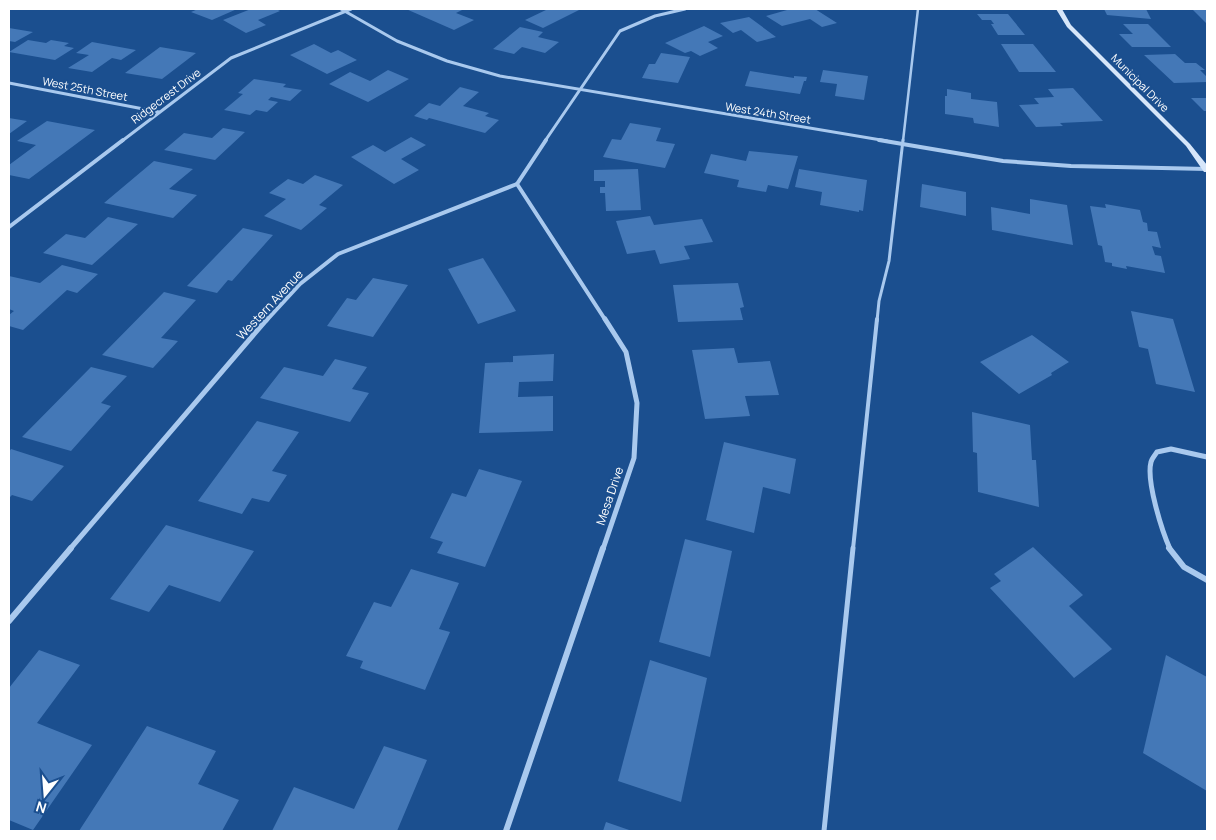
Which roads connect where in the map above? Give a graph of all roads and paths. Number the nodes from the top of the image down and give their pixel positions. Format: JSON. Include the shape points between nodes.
{"nodes":[{"id":1,"x":351,"y":9,"type":"edge"},
{"id":2,"x":685,"y":9,"type":"edge"},
{"id":3,"x":918,"y":9,"type":"edge"},
{"id":4,"x":1059,"y":9,"type":"edge"},
{"id":5,"x":343,"y":10,"type":"edge"},
{"id":6,"x":9,"y":83,"type":"edge"},
{"id":7,"x":579,"y":90,"type":"junction"},
{"id":8,"x":158,"y":112,"type":"junction"},
{"id":9,"x":904,"y":144,"type":"junction"},
{"id":10,"x":1207,"y":169,"type":"edge"},
{"id":11,"x":517,"y":184,"type":"junction"},
{"id":12,"x":9,"y":227,"type":"edge"},
{"id":13,"x":1207,"y":457,"type":"edge"},
{"id":14,"x":1207,"y":580,"type":"edge"},
{"id":15,"x":9,"y":621,"type":"edge"},
{"id":16,"x":506,"y":831,"type":"edge"},
{"id":17,"x":824,"y":831,"type":"edge"}],
"edges":[{"from":1,"to":5,"type":"street","name":"Ridgecrest Drive"},
{"from":2,"to":7,"type":"street","via":[[655,16],[620,32]]},
{"from":3,"to":9,"type":"lane"},
{"from":4,"to":10,"type":"street","name":"Municipal Drive","via":[[1070,26],[1188,145]]},
{"from":5,"to":7,"type":"street","name":"West 24th Street","via":[[396,41],[447,61],[500,76]]},
{"from":5,"to":8,"type":"street","name":"Ridgecrest Drive","via":[[231,58]]},
{"from":6,"to":8,"type":"street","name":"West 25th Street"},
{"from":7,"to":9,"type":"street","name":"West 24th Street"},
{"from":7,"to":11,"type":"street"},
{"from":8,"to":12,"type":"street","name":"Ridgecrest Drive"},
{"from":9,"to":10,"type":"street","name":"West 24th Street","via":[[1038,165]]},
{"from":9,"to":17,"type":"lane","via":[[889,261],[880,301]]},
{"from":11,"to":15,"type":"street","name":"Western Avenue","via":[[338,254],[300,284]]},
{"from":11,"to":16,"type":"street","name":"Mesa Drive","via":[[626,352],[637,403],[634,458]]},
{"from":13,"to":14,"type":"street","via":[[1171,449],[1157,452],[1151,460],[1150,472],[1164,536],[1172,554],[1186,569]]}]}
